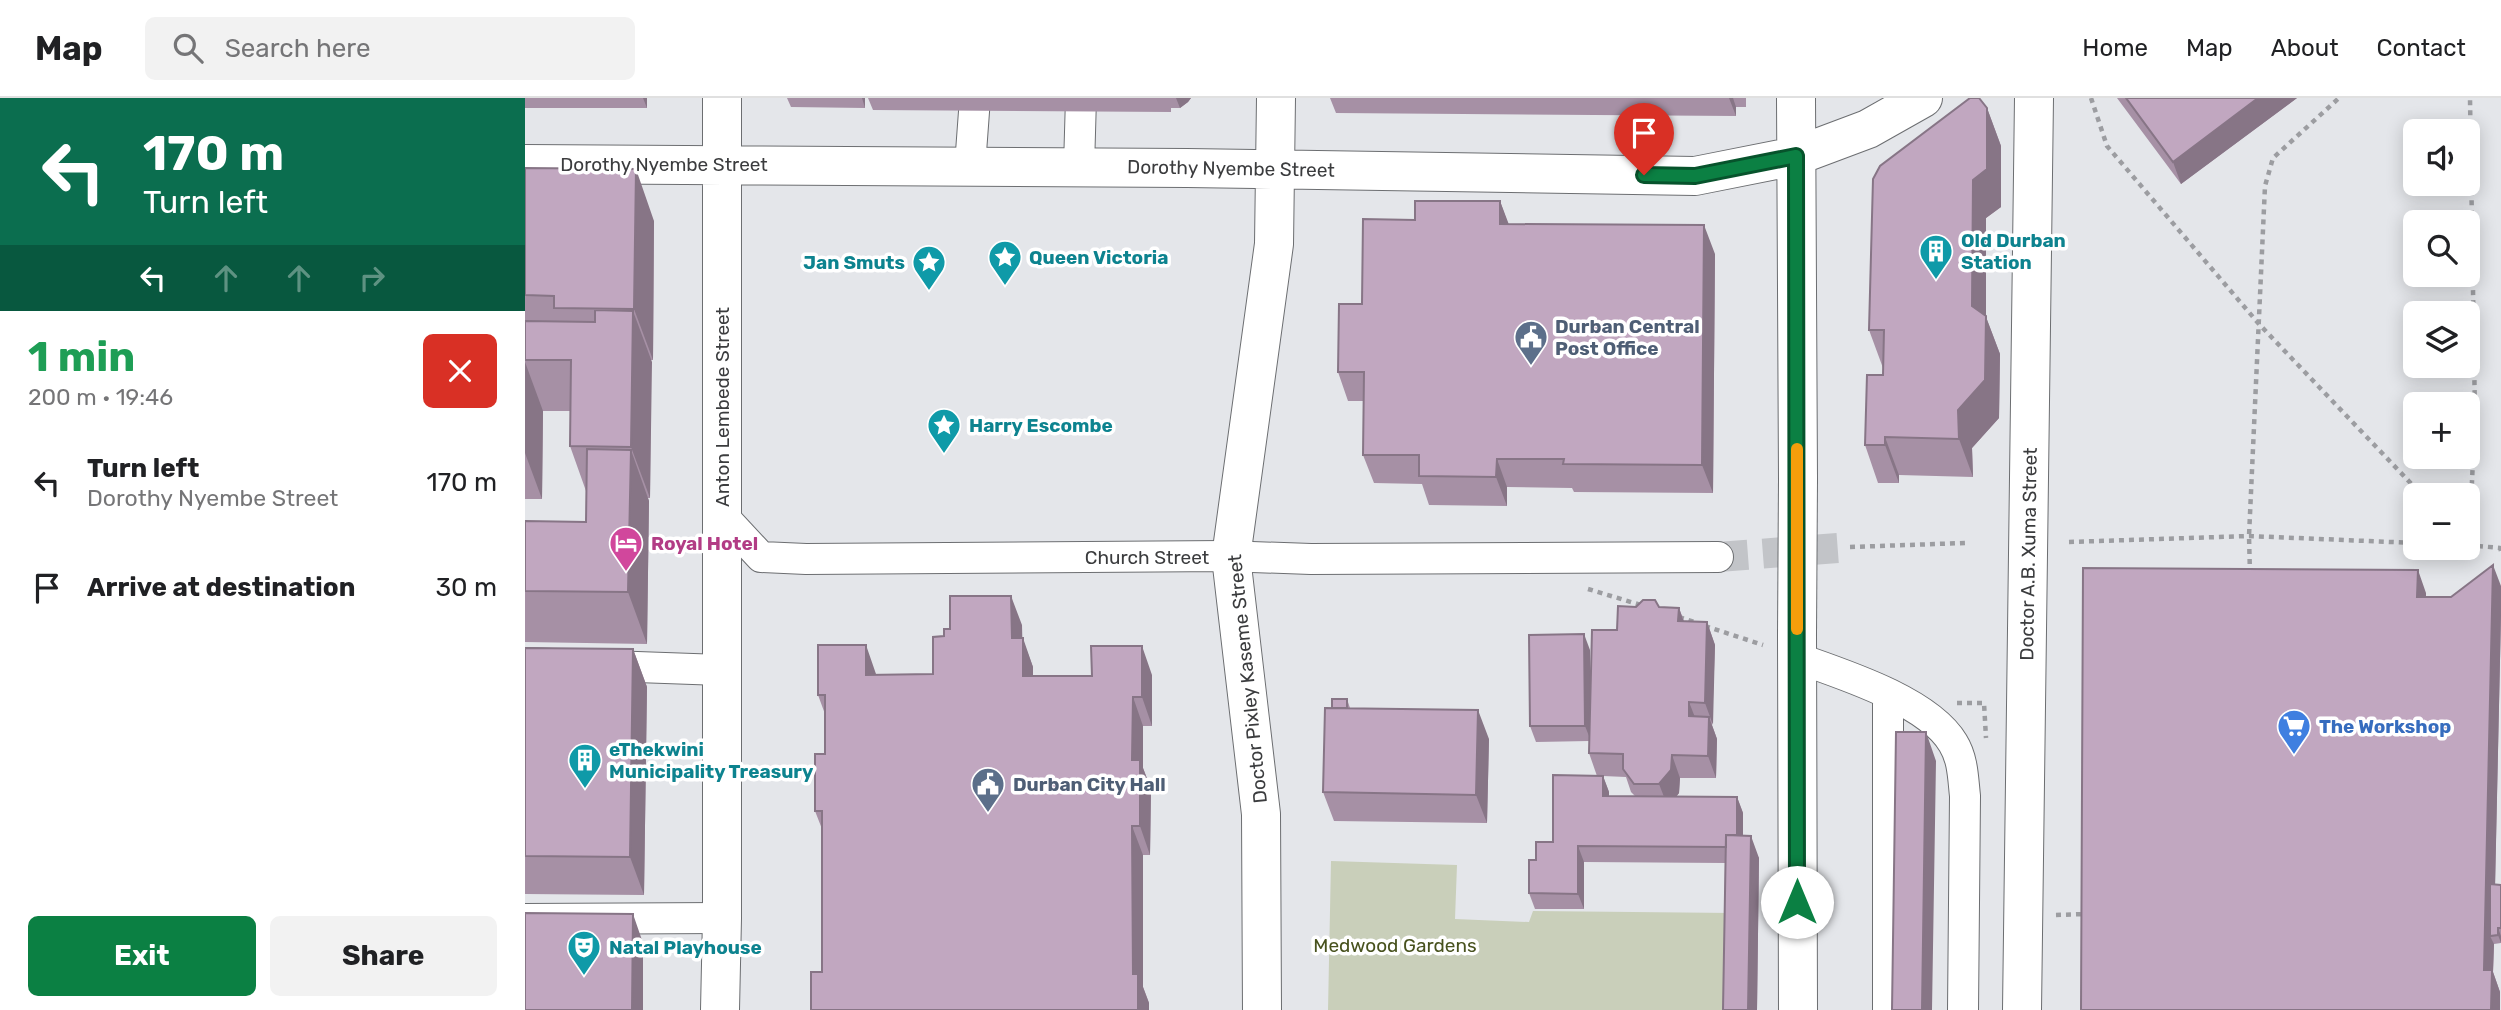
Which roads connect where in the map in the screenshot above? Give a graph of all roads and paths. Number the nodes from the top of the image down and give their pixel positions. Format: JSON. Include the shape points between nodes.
{"nodes":[{"id":1,"x":722,"y":98,"type":"edge"},
{"id":2,"x":975,"y":98,"type":"edge"},
{"id":3,"x":1081,"y":98,"type":"edge"},
{"id":4,"x":1276,"y":98,"type":"edge"},
{"id":5,"x":1796,"y":98,"type":"edge"},
{"id":6,"x":1923,"y":98,"type":"edge"},
{"id":7,"x":2033,"y":98,"type":"edge"},
{"id":8,"x":2091,"y":98,"type":"edge"},
{"id":9,"x":2339,"y":98,"type":"edge"},
{"id":10,"x":2470,"y":98,"type":"edge"},
{"id":11,"x":1796,"y":156,"type":"junction"},
{"id":12,"x":525,"y":164,"type":"edge"},
{"id":13,"x":722,"y":164,"type":"junction"},
{"id":14,"x":970,"y":166,"type":"junction"},
{"id":15,"x":1079,"y":167,"type":"junction"},
{"id":16,"x":1276,"y":169,"type":"junction"},
{"id":17,"x":2259,"y":324,"type":"junction"},
{"id":18,"x":2411,"y":483,"type":"edge"},
{"id":19,"x":2471,"y":483,"type":"edge"},
{"id":20,"x":721,"y":514,"type":"junction"},
{"id":21,"x":2249,"y":536,"type":"junction"},
{"id":22,"x":2069,"y":542,"type":"dead end"},
{"id":23,"x":2403,"y":542,"type":"edge"},
{"id":24,"x":1965,"y":543,"type":"dead end"},
{"id":25,"x":2480,"y":546,"type":"edge"},
{"id":26,"x":1850,"y":547,"type":"tunnel mouth"},
{"id":27,"x":2501,"y":549,"type":"edge"},
{"id":28,"x":1718,"y":556,"type":"tunnel mouth"},
{"id":29,"x":1231,"y":557,"type":"junction"},
{"id":30,"x":2251,"y":581,"type":"edge"},
{"id":31,"x":1580,"y":586,"type":"dead end"},
{"id":32,"x":1645,"y":606,"type":"edge"},
{"id":33,"x":1671,"y":615,"type":"edge"},
{"id":34,"x":1797,"y":647,"type":"junction"},
{"id":35,"x":525,"y":663,"type":"edge"},
{"id":36,"x":721,"y":670,"type":"junction"},
{"id":37,"x":1888,"y":695,"type":"junction"},
{"id":38,"x":1957,"y":703,"type":"dead end"},
{"id":39,"x":1969,"y":703,"type":"dead end"},
{"id":40,"x":2093,"y":914,"type":"edge"},
{"id":41,"x":2023,"y":916,"type":"junction"},
{"id":42,"x":722,"y":918,"type":"junction"},
{"id":43,"x":525,"y":919,"type":"edge"},
{"id":44,"x":720,"y":1010,"type":"edge"},
{"id":45,"x":1262,"y":1010,"type":"edge"},
{"id":46,"x":1797,"y":1010,"type":"edge"},
{"id":47,"x":1888,"y":1010,"type":"edge"},
{"id":48,"x":1963,"y":1010,"type":"edge"},
{"id":49,"x":2022,"y":1010,"type":"edge"}],
"edges":[{"from":1,"to":13,"type":"main road","name":"Anton Lembede Street"},
{"from":2,"to":14,"type":"street"},
{"from":3,"to":15,"type":"street"},
{"from":4,"to":16,"type":"main road","name":"Doctor Pixley Kaseme Street"},
{"from":5,"to":11,"type":"main road"},
{"from":6,"to":11,"type":"main road","name":"Dorothy Nyembe Street","via":[[1868,129]]},
{"from":7,"to":41,"type":"main road","name":"Doctor A.B. Xuma Street"},
{"from":8,"to":17,"type":"path","via":[[2107,146]]},
{"from":9,"to":17,"type":"path","via":[[2273,158],[2265,186]]},
{"from":10,"to":19,"type":"path","via":[[2475,417]]},
{"from":11,"to":16,"type":"main road","name":"Dorothy Nyembe Street","via":[[1695,176]]},
{"from":11,"to":34,"type":"main road","bridge":true},
{"from":12,"to":13,"type":"main road","name":"Dorothy Nyembe Street"},
{"from":13,"to":14,"type":"main road","name":"Dorothy Nyembe Street"},
{"from":13,"to":20,"type":"main road","name":"Anton Lembede Street"},
{"from":14,"to":15,"type":"main road","name":"Dorothy Nyembe Street"},
{"from":15,"to":16,"type":"main road","name":"Dorothy Nyembe Street"},
{"from":16,"to":29,"type":"main road","name":"Doctor Pixley Kaseme Street","via":[[1274,244]]},
{"from":17,"to":18,"type":"path"},
{"from":17,"to":21,"type":"path"},
{"from":20,"to":29,"type":"street","name":"Church Street","via":[[761,557]]},
{"from":20,"to":36,"type":"main road","name":"Anton Lembede Street"},
{"from":21,"to":22,"type":"path"},
{"from":21,"to":23,"type":"path"},
{"from":21,"to":30,"type":"path"},
{"from":24,"to":26,"type":"path"},
{"from":25,"to":27,"type":"path"},
{"from":28,"to":29,"type":"street","name":"Church Street"},
{"from":29,"to":45,"type":"main road","name":"Doctor Pixley Kaseme Street","via":[[1261,814]]},
{"from":31,"to":32,"type":"path"},
{"from":33,"to":34,"type":"path"},
{"from":34,"to":37,"type":"street"},
{"from":34,"to":46,"type":"main road"},
{"from":35,"to":36,"type":"street"},
{"from":36,"to":42,"type":"main road","name":"Anton Lembede Street"},
{"from":37,"to":47,"type":"street"},
{"from":37,"to":48,"type":"street","via":[[1939,723],[1955,744],[1962,766]]},
{"from":38,"to":39,"type":"path"},
{"from":40,"to":41,"type":"path"},
{"from":41,"to":49,"type":"main road","name":"Doctor A.B. Xuma Street"},
{"from":42,"to":43,"type":"street"},
{"from":42,"to":44,"type":"main road","name":"Anton Lembede Street"}]}
